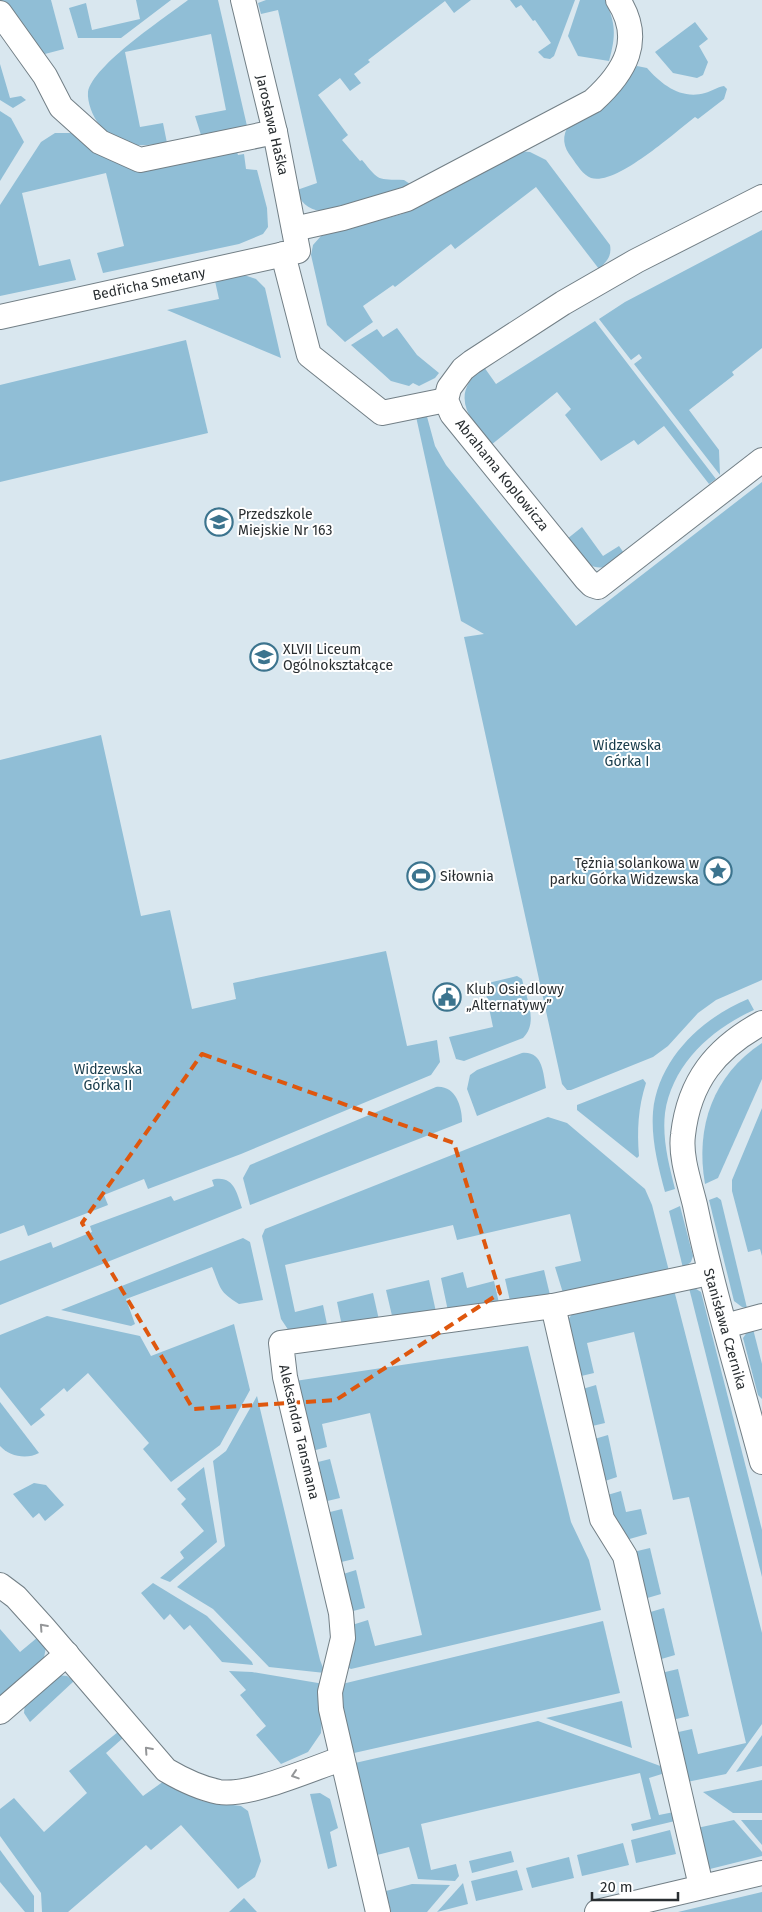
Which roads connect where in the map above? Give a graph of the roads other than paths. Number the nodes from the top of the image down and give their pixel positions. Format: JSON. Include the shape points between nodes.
{"nodes":[{"id":1,"x":243,"y":0,"type":"edge"},
{"id":2,"x":618,"y":0,"type":"edge"},
{"id":3,"x":0,"y":13,"type":"edge"},
{"id":4,"x":275,"y":132,"type":"junction"},
{"id":5,"x":762,"y":197,"type":"edge"},
{"id":6,"x":292,"y":244,"type":"junction"},
{"id":7,"x":0,"y":317,"type":"edge"},
{"id":8,"x":446,"y":400,"type":"junction"},
{"id":9,"x":762,"y":460,"type":"edge"},
{"id":10,"x":762,"y":1023,"type":"edge"},
{"id":11,"x":709,"y":1273,"type":"junction"},
{"id":12,"x":553,"y":1306,"type":"junction"},
{"id":13,"x":762,"y":1316,"type":"edge"},
{"id":14,"x":725,"y":1326,"type":"junction"},
{"id":15,"x":762,"y":1462,"type":"edge"},
{"id":16,"x":0,"y":1585,"type":"edge"},
{"id":17,"x":66,"y":1654,"type":"junction"},
{"id":18,"x":0,"y":1712,"type":"edge"},
{"id":19,"x":341,"y":1759,"type":"junction"},
{"id":20,"x":762,"y":1873,"type":"edge"},
{"id":21,"x":701,"y":1886,"type":"junction"},
{"id":22,"x":378,"y":1912,"type":"edge"},
{"id":23,"x":597,"y":1912,"type":"edge"}],
"edges":[{"from":1,"to":4,"type":"street","name":"Jarosława Haška"},
{"from":2,"to":6,"type":"street","via":[[628,25],[630,52],[608,88],[593,101],[407,199],[343,218]]},
{"from":3,"to":4,"type":"street","via":[[45,76],[61,107],[100,142],[140,160]]},
{"from":4,"to":6,"type":"street","name":"Jarosława Haška"},
{"from":5,"to":8,"type":"street","via":[[636,260],[563,303],[463,369],[449,388]]},
{"from":6,"to":7,"type":"street","name":"Bedřicha Smetany"},
{"from":6,"to":8,"type":"street","name":"Jarosława Haška","via":[[309,354],[382,413]]},
{"from":8,"to":9,"type":"street","name":"Abrahama Koplowicza","via":[[452,414],[586,579],[598,587]]},
{"from":10,"to":11,"type":"street","name":"Stanisława Czernika","via":[[721,1050],[708,1065],[690,1099],[682,1137]]},
{"from":11,"to":12,"type":"street"},
{"from":11,"to":14,"type":"street","name":"Stanisława Czernika"},
{"from":12,"to":19,"type":"street","name":"Aleksandra Tansmana","via":[[281,1343],[284,1372],[341,1613],[343,1638],[330,1692]]},
{"from":12,"to":21,"type":"street","via":[[602,1520],[625,1556]]},
{"from":13,"to":14,"type":"street"},
{"from":14,"to":15,"type":"street","name":"Stanisława Czernika"},
{"from":17,"to":16,"type":"street","one_way":true,"via":[[16,1597]]},
{"from":17,"to":18,"type":"street"},
{"from":19,"to":17,"type":"street","one_way":true,"via":[[255,1788],[221,1792],[191,1785],[166,1770]]},
{"from":19,"to":22,"type":"street","name":"Aleksandra Tansmana"},
{"from":20,"to":21,"type":"street"},
{"from":21,"to":23,"type":"street"}]}
